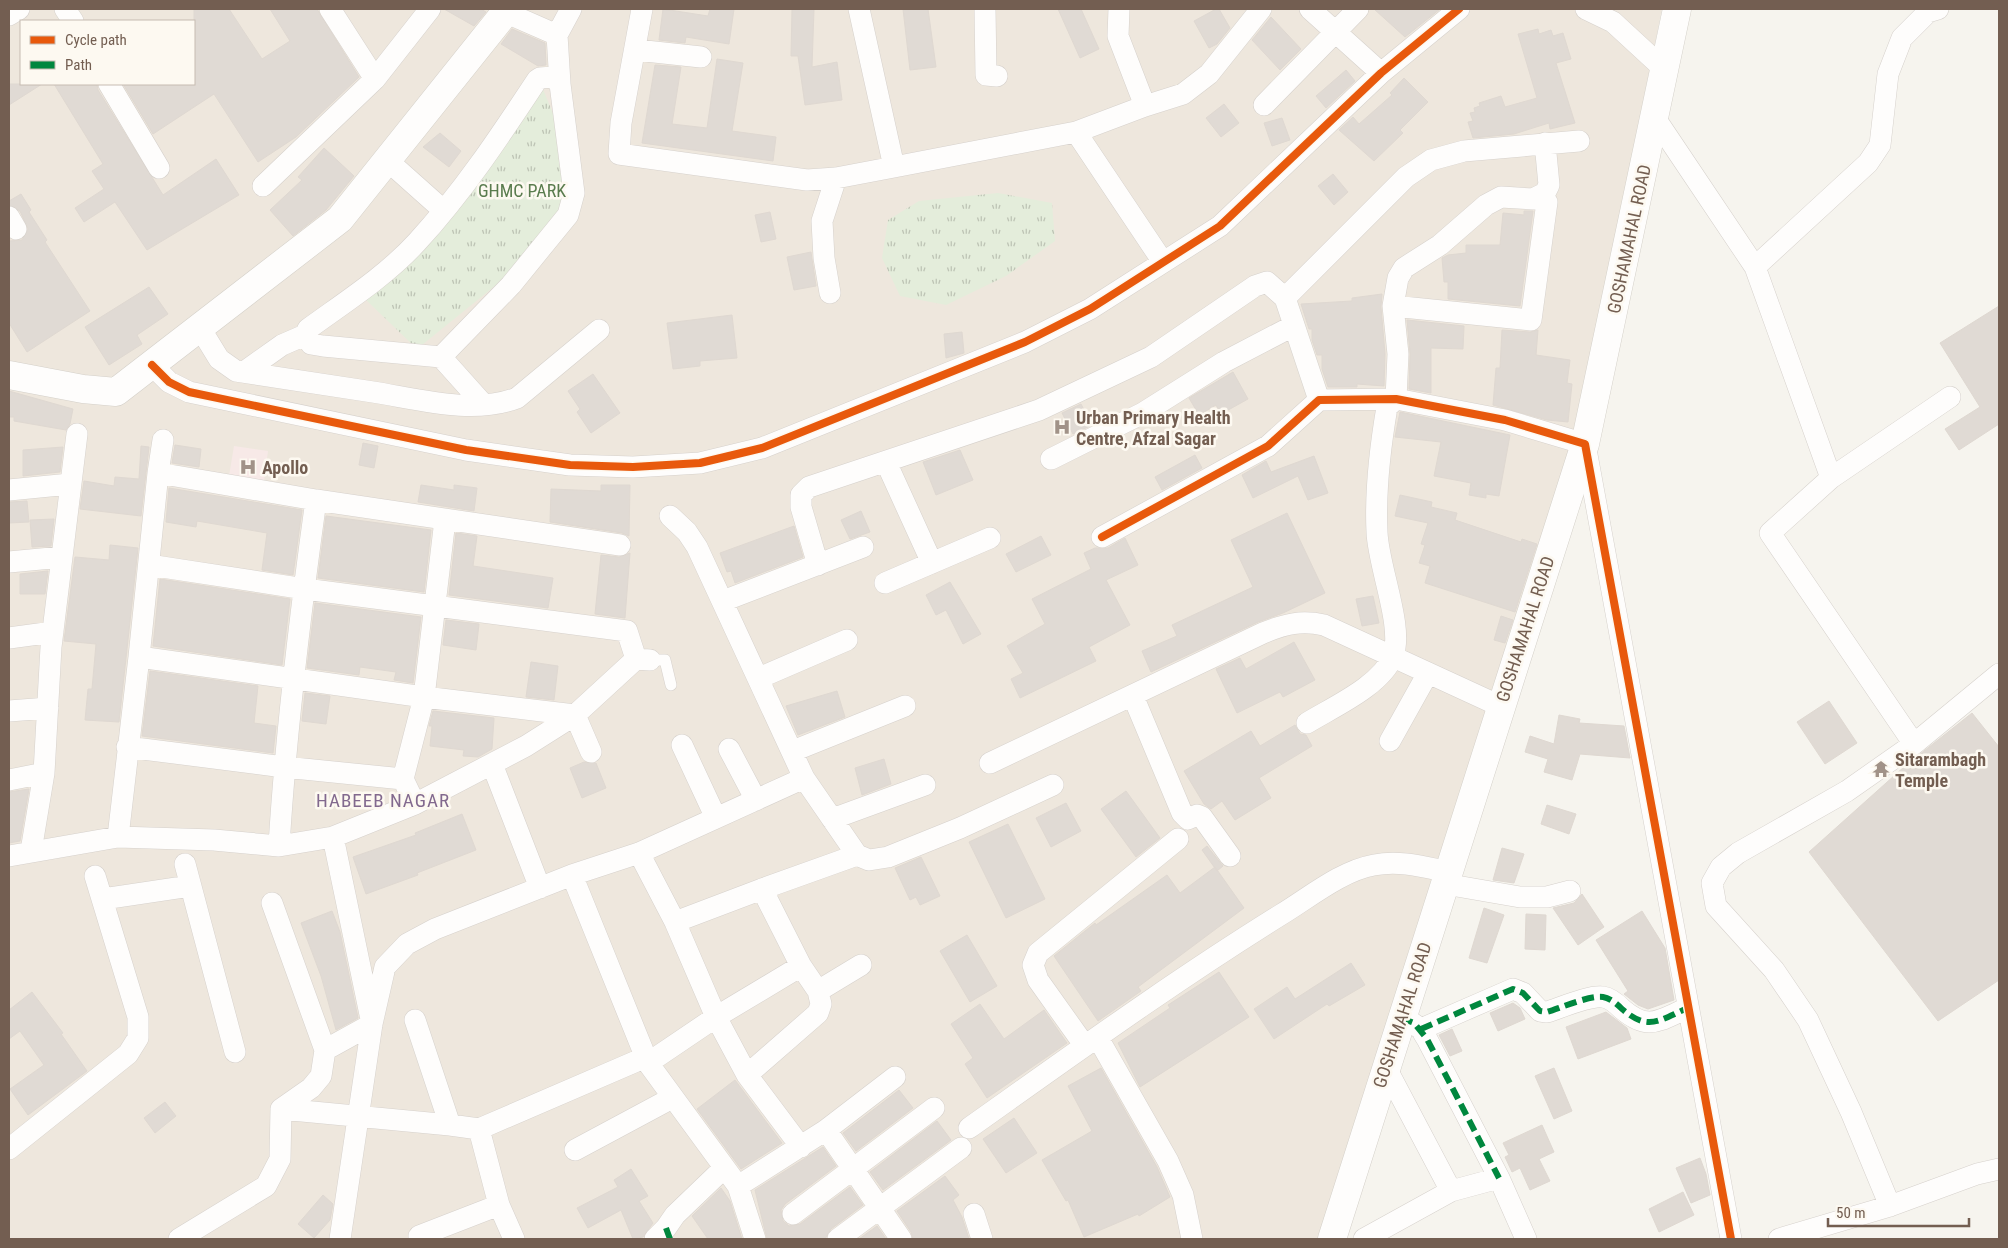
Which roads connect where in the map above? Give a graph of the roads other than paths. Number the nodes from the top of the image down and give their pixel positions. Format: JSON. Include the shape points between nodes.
{"nodes":[{"id":1,"x":19,"y":9,"type":"edge"},
{"id":2,"x":65,"y":9,"type":"edge"},
{"id":3,"x":330,"y":9,"type":"edge"},
{"id":4,"x":430,"y":9,"type":"edge"},
{"id":5,"x":571,"y":9,"type":"edge"},
{"id":6,"x":642,"y":9,"type":"edge"},
{"id":7,"x":860,"y":9,"type":"edge"},
{"id":8,"x":985,"y":9,"type":"edge"},
{"id":9,"x":1120,"y":9,"type":"edge"},
{"id":10,"x":1261,"y":9,"type":"edge"},
{"id":11,"x":1310,"y":9,"type":"edge"},
{"id":12,"x":1358,"y":9,"type":"edge"},
{"id":13,"x":1459,"y":9,"type":"edge"},
{"id":14,"x":1586,"y":9,"type":"edge"},
{"id":15,"x":1678,"y":9,"type":"edge"},
{"id":16,"x":1938,"y":9,"type":"edge"},
{"id":17,"x":507,"y":11,"type":"edge"},
{"id":18,"x":9,"y":15,"type":"edge"},
{"id":19,"x":72,"y":20,"type":"edge"},
{"id":20,"x":1336,"y":31,"type":"junction"},
{"id":21,"x":557,"y":35,"type":"junction"},
{"id":22,"x":636,"y":50,"type":"junction"},
{"id":23,"x":702,"y":57,"type":"dead end"},
{"id":24,"x":1664,"y":69,"type":"junction"},
{"id":25,"x":1381,"y":74,"type":"junction"},
{"id":26,"x":997,"y":76,"type":"dead end"},
{"id":27,"x":375,"y":79,"type":"junction"},
{"id":28,"x":560,"y":84,"type":"junction"},
{"id":29,"x":111,"y":85,"type":"edge"},
{"id":30,"x":1264,"y":105,"type":"dead end"},
{"id":31,"x":1145,"y":106,"type":"junction"},
{"id":32,"x":1655,"y":118,"type":"junction"},
{"id":33,"x":1076,"y":132,"type":"junction"},
{"id":34,"x":1579,"y":141,"type":"dead end"},
{"id":35,"x":1545,"y":143,"type":"junction"},
{"id":36,"x":388,"y":161,"type":"junction"},
{"id":37,"x":894,"y":167,"type":"junction"},
{"id":38,"x":159,"y":168,"type":"dead end"},
{"id":39,"x":836,"y":178,"type":"junction"},
{"id":40,"x":263,"y":186,"type":"dead end"},
{"id":41,"x":1547,"y":202,"type":"dead end"},
{"id":42,"x":443,"y":210,"type":"junction"},
{"id":43,"x":1163,"y":262,"type":"junction"},
{"id":44,"x":1755,"y":267,"type":"junction"},
{"id":45,"x":830,"y":293,"type":"dead end"},
{"id":46,"x":1285,"y":298,"type":"junction"},
{"id":47,"x":1393,"y":306,"type":"junction"},
{"id":48,"x":1293,"y":326,"type":"junction"},
{"id":49,"x":200,"y":328,"type":"junction"},
{"id":50,"x":599,"y":330,"type":"dead end"},
{"id":51,"x":305,"y":335,"type":"junction"},
{"id":52,"x":441,"y":357,"type":"junction"},
{"id":53,"x":152,"y":365,"type":"junction"},
{"id":54,"x":244,"y":372,"type":"junction"},
{"id":55,"x":9,"y":375,"type":"edge"},
{"id":56,"x":1950,"y":397,"type":"dead end"},
{"id":57,"x":1396,"y":399,"type":"junction"},
{"id":58,"x":1319,"y":400,"type":"junction"},
{"id":59,"x":484,"y":406,"type":"junction"},
{"id":60,"x":77,"y":434,"type":"dead end"},
{"id":61,"x":163,"y":440,"type":"dead end"},
{"id":62,"x":1585,"y":444,"type":"junction"},
{"id":63,"x":1051,"y":459,"type":"dead end"},
{"id":64,"x":886,"y":462,"type":"junction"},
{"id":65,"x":158,"y":473,"type":"junction"},
{"id":66,"x":1831,"y":478,"type":"junction"},
{"id":67,"x":70,"y":484,"type":"junction"},
{"id":68,"x":9,"y":490,"type":"edge"},
{"id":69,"x":316,"y":500,"type":"junction"},
{"id":70,"x":670,"y":516,"type":"dead end"},
{"id":71,"x":445,"y":520,"type":"junction"},
{"id":72,"x":1102,"y":537,"type":"dead end"},
{"id":73,"x":990,"y":538,"type":"dead end"},
{"id":74,"x":620,"y":545,"type":"dead end"},
{"id":75,"x":863,"y":547,"type":"dead end"},
{"id":76,"x":62,"y":558,"type":"junction"},
{"id":77,"x":9,"y":562,"type":"edge"},
{"id":78,"x":932,"y":563,"type":"junction"},
{"id":79,"x":149,"y":565,"type":"junction"},
{"id":80,"x":818,"y":565,"type":"junction"},
{"id":81,"x":885,"y":583,"type":"dead end"},
{"id":82,"x":305,"y":589,"type":"junction"},
{"id":83,"x":724,"y":601,"type":"junction"},
{"id":84,"x":434,"y":605,"type":"junction"},
{"id":85,"x":53,"y":632,"type":"junction"},
{"id":86,"x":9,"y":638,"type":"edge"},
{"id":87,"x":847,"y":640,"type":"dead end"},
{"id":88,"x":139,"y":657,"type":"junction"},
{"id":89,"x":1393,"y":657,"type":"junction"},
{"id":90,"x":643,"y":659,"type":"junction"},
{"id":91,"x":1428,"y":673,"type":"junction"},
{"id":92,"x":1999,"y":674,"type":"edge"},
{"id":93,"x":293,"y":678,"type":"junction"},
{"id":94,"x":759,"y":678,"type":"junction"},
{"id":95,"x":671,"y":685,"type":"dead end"},
{"id":96,"x":1133,"y":696,"type":"junction"},
{"id":97,"x":424,"y":697,"type":"junction"},
{"id":98,"x":905,"y":706,"type":"dead end"},
{"id":99,"x":1500,"y":706,"type":"junction"},
{"id":100,"x":48,"y":708,"type":"junction"},
{"id":101,"x":9,"y":711,"type":"edge"},
{"id":102,"x":576,"y":715,"type":"junction"},
{"id":103,"x":1307,"y":723,"type":"dead end"},
{"id":104,"x":1390,"y":740,"type":"dead end"},
{"id":105,"x":1914,"y":744,"type":"junction"},
{"id":106,"x":682,"y":745,"type":"dead end"},
{"id":107,"x":127,"y":747,"type":"junction"},
{"id":108,"x":729,"y":749,"type":"dead end"},
{"id":109,"x":793,"y":751,"type":"junction"},
{"id":110,"x":591,"y":752,"type":"dead end"},
{"id":111,"x":990,"y":763,"type":"dead end"},
{"id":112,"x":492,"y":764,"type":"junction"},
{"id":113,"x":284,"y":767,"type":"junction"},
{"id":114,"x":44,"y":773,"type":"junction"},
{"id":115,"x":804,"y":778,"type":"junction"},
{"id":116,"x":404,"y":779,"type":"junction"},
{"id":117,"x":9,"y":780,"type":"edge"},
{"id":118,"x":925,"y":784,"type":"dead end"},
{"id":119,"x":1053,"y":785,"type":"dead end"},
{"id":120,"x":756,"y":800,"type":"junction"},
{"id":121,"x":415,"y":804,"type":"junction"},
{"id":122,"x":716,"y":818,"type":"junction"},
{"id":123,"x":832,"y":819,"type":"junction"},
{"id":124,"x":118,"y":837,"type":"junction"},
{"id":125,"x":333,"y":837,"type":"junction"},
{"id":126,"x":1178,"y":839,"type":"dead end"},
{"id":127,"x":279,"y":846,"type":"junction"},
{"id":128,"x":31,"y":851,"type":"junction"},
{"id":129,"x":639,"y":853,"type":"junction"},
{"id":130,"x":857,"y":855,"type":"junction"},
{"id":131,"x":9,"y":856,"type":"edge"},
{"id":132,"x":1230,"y":856,"type":"dead end"},
{"id":133,"x":185,"y":864,"type":"dead end"},
{"id":134,"x":572,"y":875,"type":"junction"},
{"id":135,"x":96,"y":876,"type":"dead end"},
{"id":136,"x":1447,"y":878,"type":"junction"},
{"id":137,"x":190,"y":886,"type":"junction"},
{"id":138,"x":540,"y":888,"type":"junction"},
{"id":139,"x":762,"y":888,"type":"junction"},
{"id":140,"x":1570,"y":890,"type":"dead end"},
{"id":141,"x":103,"y":899,"type":"junction"},
{"id":142,"x":272,"y":903,"type":"dead end"},
{"id":143,"x":675,"y":922,"type":"junction"},
{"id":144,"x":861,"y":965,"type":"dead end"},
{"id":145,"x":801,"y":966,"type":"junction"},
{"id":146,"x":818,"y":991,"type":"junction"},
{"id":147,"x":1688,"y":1008,"type":"junction"},
{"id":148,"x":716,"y":1017,"type":"junction"},
{"id":149,"x":415,"y":1020,"type":"dead end"},
{"id":150,"x":372,"y":1024,"type":"junction"},
{"id":151,"x":1411,"y":1024,"type":"junction"},
{"id":152,"x":1091,"y":1042,"type":"junction"},
{"id":153,"x":325,"y":1050,"type":"junction"},
{"id":154,"x":235,"y":1052,"type":"dead end"},
{"id":155,"x":647,"y":1060,"type":"junction"},
{"id":156,"x":1386,"y":1066,"type":"junction"},
{"id":157,"x":747,"y":1075,"type":"junction"},
{"id":158,"x":895,"y":1077,"type":"dead end"},
{"id":159,"x":672,"y":1098,"type":"junction"},
{"id":160,"x":934,"y":1108,"type":"dead end"},
{"id":161,"x":282,"y":1109,"type":"junction"},
{"id":162,"x":358,"y":1117,"type":"junction"},
{"id":163,"x":450,"y":1125,"type":"junction"},
{"id":164,"x":969,"y":1128,"type":"dead end"},
{"id":165,"x":479,"y":1129,"type":"junction"},
{"id":166,"x":826,"y":1130,"type":"junction"},
{"id":167,"x":801,"y":1147,"type":"junction"},
{"id":168,"x":961,"y":1148,"type":"dead end"},
{"id":169,"x":9,"y":1149,"type":"edge"},
{"id":170,"x":575,"y":1150,"type":"dead end"},
{"id":171,"x":724,"y":1168,"type":"junction"},
{"id":172,"x":1999,"y":1169,"type":"edge"},
{"id":173,"x":852,"y":1170,"type":"junction"},
{"id":174,"x":1499,"y":1178,"type":"junction"},
{"id":175,"x":738,"y":1186,"type":"junction"},
{"id":176,"x":1451,"y":1191,"type":"junction"},
{"id":177,"x":499,"y":1205,"type":"junction"},
{"id":178,"x":1890,"y":1206,"type":"junction"},
{"id":179,"x":880,"y":1209,"type":"junction"},
{"id":180,"x":793,"y":1214,"type":"dead end"},
{"id":181,"x":974,"y":1214,"type":"dead end"},
{"id":182,"x":419,"y":1236,"type":"dead end"},
{"id":183,"x":664,"y":1236,"type":"edge"},
{"id":184,"x":179,"y":1239,"type":"edge"},
{"id":185,"x":340,"y":1239,"type":"edge"},
{"id":186,"x":514,"y":1239,"type":"edge"},
{"id":187,"x":755,"y":1239,"type":"edge"},
{"id":188,"x":838,"y":1239,"type":"edge"},
{"id":189,"x":901,"y":1239,"type":"edge"},
{"id":190,"x":982,"y":1239,"type":"edge"},
{"id":191,"x":1192,"y":1239,"type":"edge"},
{"id":192,"x":1332,"y":1239,"type":"edge"},
{"id":193,"x":1364,"y":1239,"type":"edge"},
{"id":194,"x":1526,"y":1239,"type":"edge"},
{"id":195,"x":1731,"y":1239,"type":"edge"},
{"id":196,"x":1779,"y":1239,"type":"edge"}],
"edges":[{"from":1,"to":18,"type":"street"},
{"from":2,"to":19,"type":"street"},
{"from":3,"to":27,"type":"street"},
{"from":4,"to":27,"type":"street"},
{"from":5,"to":21,"type":"street"},
{"from":6,"to":22,"type":"street"},
{"from":7,"to":37,"type":"street"},
{"from":8,"to":26,"type":"street","via":[[986,75]]},
{"from":9,"to":31,"type":"street","via":[[1118,36]]},
{"from":10,"to":31,"type":"street","via":[[1209,74],[1183,94]]},
{"from":11,"to":20,"type":"street"},
{"from":12,"to":20,"type":"street"},
{"from":13,"to":25,"type":"street"},
{"from":14,"to":24,"type":"street","via":[[1613,22]]},
{"from":15,"to":24,"type":"main road","name":"GOSHAMAHAL ROAD"},
{"from":16,"to":44,"type":"street","via":[[1928,12],[1902,38],[1888,74],[1880,145],[1868,163]]},
{"from":17,"to":21,"type":"street"},
{"from":17,"to":36,"type":"main road"},
{"from":20,"to":25,"type":"street"},
{"from":20,"to":30,"type":"street"},
{"from":21,"to":28,"type":"street"},
{"from":22,"to":23,"type":"street"},
{"from":22,"to":39,"type":"street","via":[[621,123],[619,154],[808,180]]},
{"from":24,"to":32,"type":"main road","name":"GOSHAMAHAL ROAD"},
{"from":25,"to":43,"type":"street","via":[[1220,226]]},
{"from":27,"to":40,"type":"street"},
{"from":28,"to":42,"type":"street","via":[[553,76],[540,78],[475,171]]},
{"from":28,"to":52,"type":"street","via":[[574,193],[568,215],[511,285]]},
{"from":29,"to":38,"type":"street"},
{"from":31,"to":33,"type":"street"},
{"from":32,"to":44,"type":"street"},
{"from":32,"to":62,"type":"main road","name":"GOSHAMAHAL ROAD"},
{"from":33,"to":37,"type":"street"},
{"from":33,"to":43,"type":"street"},
{"from":34,"to":35,"type":"street"},
{"from":35,"to":46,"type":"street","via":[[1464,151],[1431,160],[1406,177]]},
{"from":35,"to":47,"type":"street","via":[[1548,185],[1545,193],[1533,199],[1501,197],[1486,206],[1440,245],[1404,268],[1398,278]]},
{"from":36,"to":42,"type":"street"},
{"from":36,"to":49,"type":"main road","via":[[340,220]]},
{"from":37,"to":39,"type":"street"},
{"from":39,"to":45,"type":"street","via":[[822,222]]},
{"from":41,"to":47,"type":"street","via":[[1531,320]]},
{"from":42,"to":51,"type":"street","via":[[417,242],[388,269],[308,329]]},
{"from":43,"to":53,"type":"street","via":[[1090,309],[1025,342],[762,448],[700,463],[633,467],[570,465],[466,450],[189,392],[169,382]]},
{"from":44,"to":66,"type":"street"},
{"from":46,"to":48,"type":"street"},
{"from":46,"to":64,"type":"street","via":[[1266,282],[1255,286],[1142,361],[1039,410]]},
{"from":47,"to":57,"type":"street","via":[[1398,354]]},
{"from":48,"to":58,"type":"street"},
{"from":48,"to":63,"type":"street","via":[[1224,362],[1143,413]]},
{"from":49,"to":53,"type":"main road"},
{"from":49,"to":54,"type":"street","via":[[219,359],[236,371]]},
{"from":50,"to":59,"type":"street","via":[[517,398]]},
{"from":51,"to":52,"type":"street","via":[[312,344],[323,346]]},
{"from":51,"to":54,"type":"street","via":[[282,345]]},
{"from":52,"to":59,"type":"street"},
{"from":53,"to":55,"type":"main road","via":[[116,392]]},
{"from":54,"to":59,"type":"street","via":[[435,402]]},
{"from":56,"to":66,"type":"street"},
{"from":57,"to":58,"type":"street"},
{"from":57,"to":62,"type":"street","via":[[1505,420]]},
{"from":57,"to":89,"type":"street","via":[[1387,407],[1376,488],[1377,534],[1396,638]]},
{"from":58,"to":72,"type":"street","via":[[1268,446]]},
{"from":60,"to":67,"type":"street"},
{"from":61,"to":65,"type":"street"},
{"from":62,"to":99,"type":"main road","name":"GOSHAMAHAL ROAD"},
{"from":62,"to":147,"type":"street"},
{"from":64,"to":78,"type":"street"},
{"from":64,"to":80,"type":"street","via":[[809,487],[801,495],[801,507]]},
{"from":65,"to":69,"type":"street"},
{"from":65,"to":79,"type":"street"},
{"from":66,"to":105,"type":"street","via":[[1770,533]]},
{"from":67,"to":68,"type":"street"},
{"from":67,"to":76,"type":"street"},
{"from":69,"to":71,"type":"street"},
{"from":69,"to":82,"type":"street"},
{"from":70,"to":83,"type":"street","via":[[697,547]]},
{"from":71,"to":74,"type":"street"},
{"from":71,"to":84,"type":"street"},
{"from":73,"to":78,"type":"street"},
{"from":75,"to":80,"type":"street"},
{"from":76,"to":77,"type":"street"},
{"from":76,"to":85,"type":"street"},
{"from":78,"to":81,"type":"street"},
{"from":79,"to":82,"type":"street"},
{"from":79,"to":88,"type":"street"},
{"from":80,"to":83,"type":"street"},
{"from":82,"to":84,"type":"street"},
{"from":82,"to":93,"type":"street"},
{"from":83,"to":94,"type":"street"},
{"from":84,"to":90,"type":"street","via":[[627,631]]},
{"from":84,"to":97,"type":"street"},
{"from":85,"to":86,"type":"street"},
{"from":85,"to":100,"type":"street"},
{"from":87,"to":94,"type":"street"},
{"from":88,"to":93,"type":"street"},
{"from":88,"to":107,"type":"street"},
{"from":89,"to":91,"type":"street"},
{"from":89,"to":96,"type":"street","via":[[1324,625],[1291,622]]},
{"from":89,"to":103,"type":"street","via":[[1375,682]]},
{"from":90,"to":95,"type":"lane","via":[[665,660]]},
{"from":90,"to":102,"type":"street"},
{"from":91,"to":99,"type":"street"},
{"from":91,"to":104,"type":"street"},
{"from":92,"to":105,"type":"street"},
{"from":93,"to":97,"type":"street"},
{"from":93,"to":113,"type":"street"},
{"from":94,"to":109,"type":"street"},
{"from":96,"to":111,"type":"street"},
{"from":96,"to":132,"type":"street","via":[[1182,813],[1188,818],[1202,817]]},
{"from":97,"to":102,"type":"street"},
{"from":97,"to":116,"type":"street"},
{"from":98,"to":109,"type":"street"},
{"from":99,"to":136,"type":"main road","name":"GOSHAMAHAL ROAD"},
{"from":100,"to":101,"type":"street"},
{"from":100,"to":114,"type":"street"},
{"from":102,"to":110,"type":"street"},
{"from":102,"to":112,"type":"street"},
{"from":105,"to":178,"type":"street","via":[[1847,791],[1738,853],[1721,867],[1712,883],[1716,906],[1774,970],[1808,1020]]},
{"from":106,"to":122,"type":"street"},
{"from":107,"to":113,"type":"street"},
{"from":107,"to":124,"type":"street"},
{"from":108,"to":120,"type":"street"},
{"from":109,"to":115,"type":"street"},
{"from":112,"to":121,"type":"street"},
{"from":112,"to":138,"type":"street"},
{"from":113,"to":116,"type":"street"},
{"from":113,"to":127,"type":"street"},
{"from":114,"to":117,"type":"street"},
{"from":114,"to":128,"type":"street"},
{"from":115,"to":120,"type":"street"},
{"from":115,"to":123,"type":"street"},
{"from":116,"to":121,"type":"street"},
{"from":118,"to":123,"type":"street"},
{"from":119,"to":130,"type":"street","via":[[888,858],[869,860]]},
{"from":120,"to":122,"type":"street"},
{"from":121,"to":125,"type":"street"},
{"from":122,"to":129,"type":"street"},
{"from":123,"to":130,"type":"street"},
{"from":124,"to":127,"type":"street"},
{"from":124,"to":128,"type":"street"},
{"from":125,"to":127,"type":"street"},
{"from":125,"to":150,"type":"street"},
{"from":126,"to":152,"type":"street","via":[[1038,953],[1033,965],[1038,980]]},
{"from":128,"to":131,"type":"street"},
{"from":129,"to":134,"type":"street"},
{"from":129,"to":143,"type":"street"},
{"from":130,"to":139,"type":"street"},
{"from":133,"to":137,"type":"street"},
{"from":134,"to":138,"type":"street"},
{"from":134,"to":155,"type":"street"},
{"from":135,"to":141,"type":"street"},
{"from":136,"to":140,"type":"street","via":[[1520,897],[1547,897]]},
{"from":136,"to":151,"type":"main road","name":"GOSHAMAHAL ROAD"},
{"from":136,"to":152,"type":"street","via":[[1401,862],[1374,865],[1346,874],[1250,934]]},
{"from":137,"to":141,"type":"street"},
{"from":137,"to":154,"type":"street"},
{"from":138,"to":150,"type":"street","via":[[435,929],[407,944],[385,967]]},
{"from":139,"to":143,"type":"street"},
{"from":139,"to":145,"type":"street"},
{"from":141,"to":169,"type":"street","via":[[138,1017],[138,1038],[128,1054]]},
{"from":142,"to":153,"type":"street"},
{"from":143,"to":148,"type":"street"},
{"from":144,"to":146,"type":"street"},
{"from":145,"to":146,"type":"street"},
{"from":145,"to":148,"type":"street"},
{"from":146,"to":157,"type":"street","via":[[821,1004],[818,1013]]},
{"from":147,"to":151,"type":"street","via":[[1643,1023],[1602,996],[1547,1012],[1540,1011],[1523,993],[1513,989]]},
{"from":147,"to":195,"type":"street"},
{"from":148,"to":155,"type":"street"},
{"from":148,"to":157,"type":"street"},
{"from":149,"to":163,"type":"street"},
{"from":150,"to":153,"type":"street"},
{"from":150,"to":162,"type":"street"},
{"from":151,"to":156,"type":"main road","name":"GOSHAMAHAL ROAD"},
{"from":151,"to":174,"type":"street","via":[[1484,1145]]},
{"from":152,"to":164,"type":"street"},
{"from":152,"to":191,"type":"street","via":[[1168,1161],[1183,1195]]},
{"from":153,"to":161,"type":"street","via":[[321,1076],[311,1088]]},
{"from":155,"to":159,"type":"street"},
{"from":155,"to":165,"type":"street"},
{"from":156,"to":176,"type":"street"},
{"from":156,"to":192,"type":"main road","name":"GOSHAMAHAL ROAD"},
{"from":157,"to":167,"type":"street"},
{"from":158,"to":166,"type":"street"},
{"from":159,"to":170,"type":"street"},
{"from":159,"to":171,"type":"street"},
{"from":160,"to":173,"type":"street"},
{"from":161,"to":162,"type":"street"},
{"from":161,"to":184,"type":"street","via":[[280,1159],[266,1186]]},
{"from":162,"to":163,"type":"street"},
{"from":162,"to":185,"type":"street"},
{"from":163,"to":165,"type":"street"},
{"from":165,"to":177,"type":"street"},
{"from":166,"to":167,"type":"street"},
{"from":166,"to":173,"type":"street"},
{"from":167,"to":175,"type":"street"},
{"from":168,"to":179,"type":"street"},
{"from":171,"to":175,"type":"street"},
{"from":171,"to":183,"type":"street","via":[[675,1215]]},
{"from":172,"to":178,"type":"street"},
{"from":173,"to":179,"type":"street"},
{"from":173,"to":180,"type":"street"},
{"from":174,"to":176,"type":"street"},
{"from":174,"to":194,"type":"street"},
{"from":175,"to":187,"type":"street"},
{"from":176,"to":193,"type":"street"},
{"from":177,"to":182,"type":"street"},
{"from":177,"to":186,"type":"street"},
{"from":178,"to":196,"type":"street"},
{"from":179,"to":188,"type":"street"},
{"from":179,"to":189,"type":"street"},
{"from":181,"to":190,"type":"street"}]}
